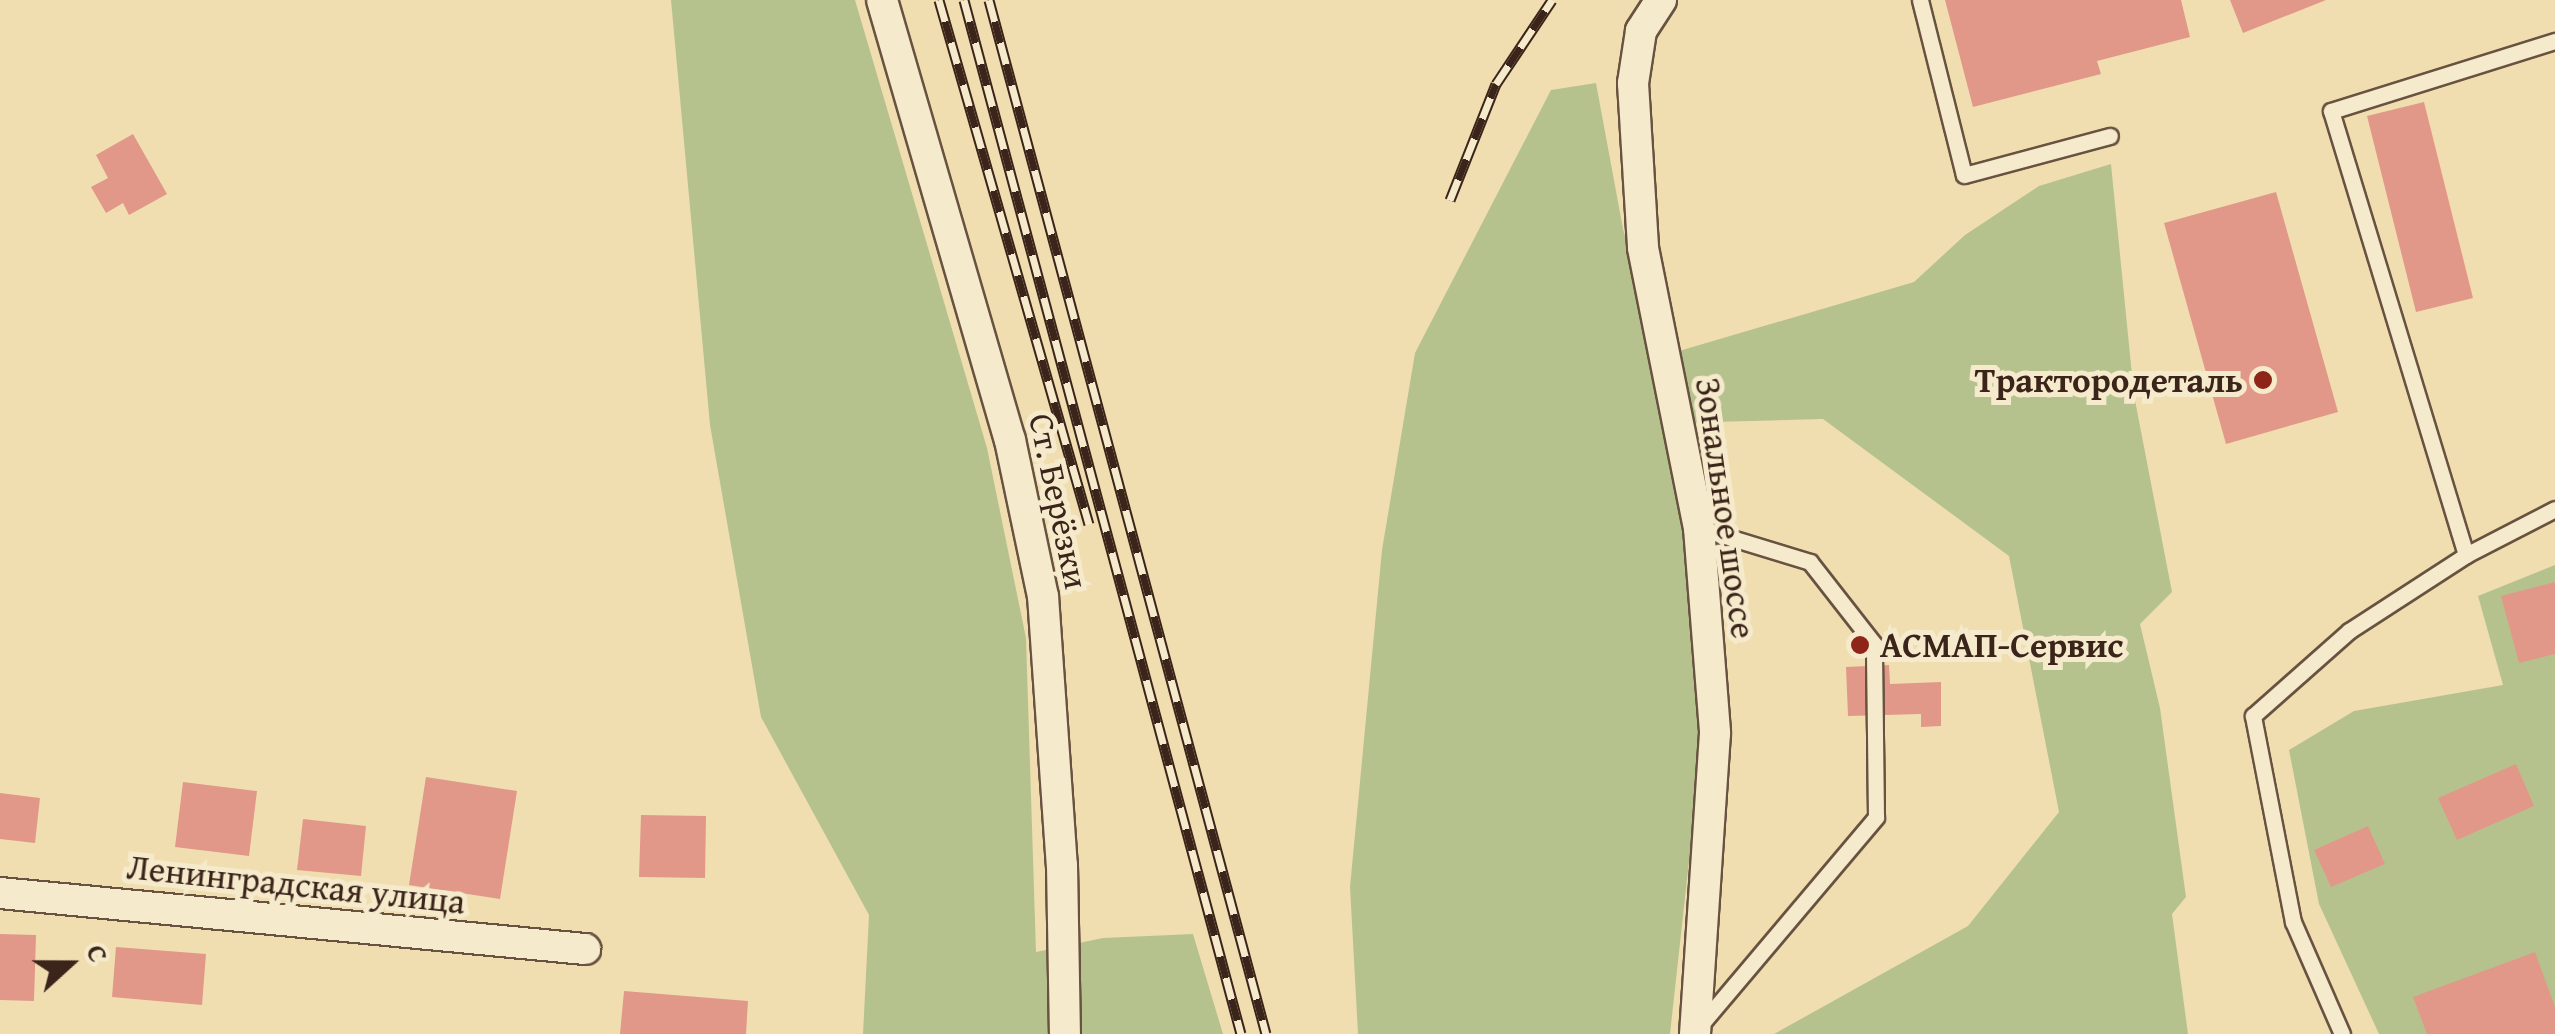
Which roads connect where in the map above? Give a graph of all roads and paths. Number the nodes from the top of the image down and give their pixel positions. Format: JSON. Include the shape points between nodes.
{"nodes":[{"id":1,"x":882,"y":0,"type":"edge"},
{"id":2,"x":1661,"y":0,"type":"edge"},
{"id":3,"x":1920,"y":0,"type":"edge"},
{"id":4,"x":2555,"y":41,"type":"edge"},
{"id":5,"x":2110,"y":136,"type":"dead end"},
{"id":6,"x":2555,"y":509,"type":"edge"},
{"id":7,"x":1699,"y":528,"type":"junction"},
{"id":8,"x":2466,"y":555,"type":"junction"},
{"id":9,"x":0,"y":893,"type":"edge"},
{"id":10,"x":585,"y":950,"type":"dead end"},
{"id":11,"x":1696,"y":1032,"type":"edge"},
{"id":12,"x":1064,"y":1034,"type":"edge"},
{"id":13,"x":2342,"y":1034,"type":"edge"}],
"edges":[{"from":1,"to":12,"type":"street","name":"Ст. Берёзки","via":[[1010,440],[1043,596],[1062,865]]},
{"from":2,"to":7,"type":"street","name":"Зональное шоссе","via":[[1642,30],[1633,83],[1643,248]]},
{"from":3,"to":5,"type":"lane","via":[[1964,175]]},
{"from":4,"to":8,"type":"lane","via":[[2331,111]]},
{"from":6,"to":8,"type":"lane"},
{"from":7,"to":11,"type":"street","name":"Зональное шоссе","via":[[1715,733]]},
{"from":7,"to":11,"type":"lane","via":[[1810,562],[1874,644],[1876,817]]},
{"from":8,"to":13,"type":"lane","via":[[2349,631],[2254,716],[2293,922]]},
{"from":9,"to":10,"type":"street","name":"Ленинградская улица"}]}
